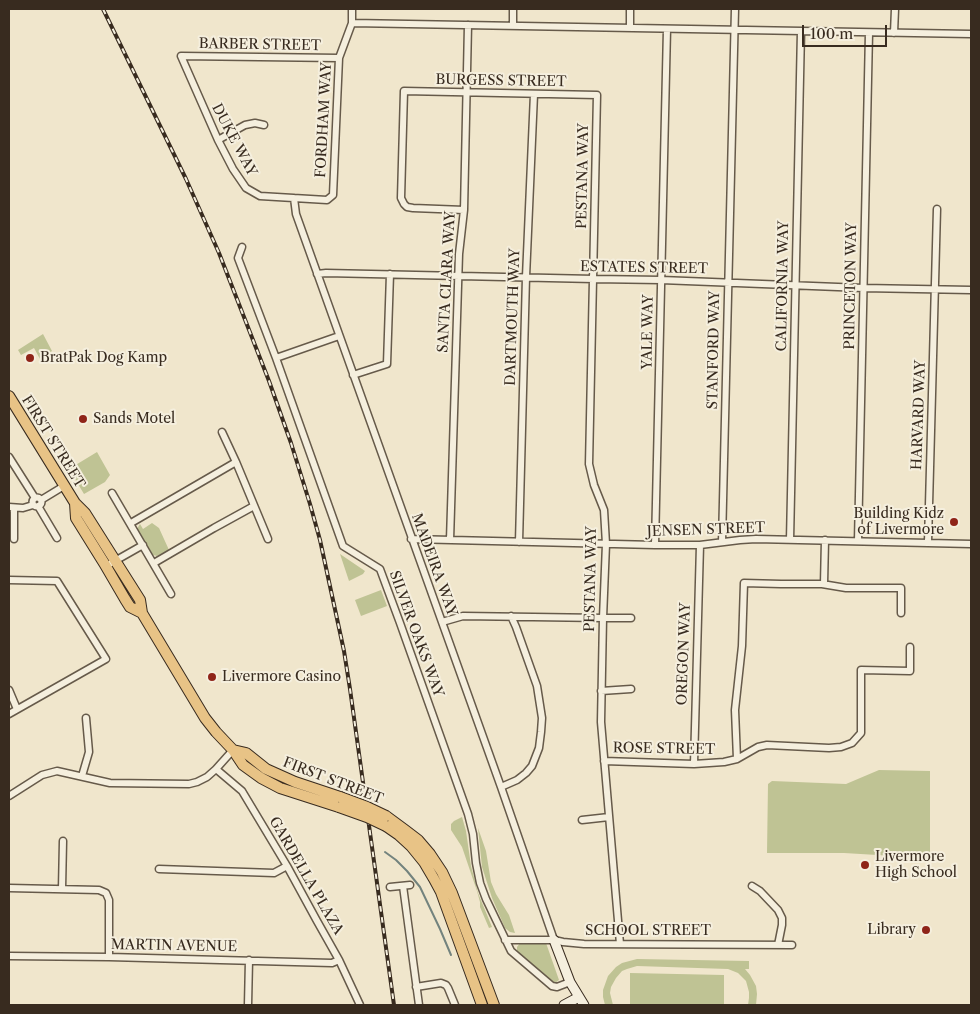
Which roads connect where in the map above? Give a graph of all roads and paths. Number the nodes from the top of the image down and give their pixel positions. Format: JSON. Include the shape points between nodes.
{"nodes":[{"id":1,"x":352,"y":9,"type":"edge"},
{"id":2,"x":513,"y":9,"type":"edge"},
{"id":3,"x":630,"y":9,"type":"edge"},
{"id":4,"x":734,"y":9,"type":"edge"},
{"id":5,"x":895,"y":9,"type":"edge"},
{"id":6,"x":352,"y":23,"type":"junction"},
{"id":7,"x":468,"y":25,"type":"junction"},
{"id":8,"x":513,"y":26,"type":"junction"},
{"id":9,"x":630,"y":28,"type":"junction"},
{"id":10,"x":667,"y":29,"type":"junction"},
{"id":11,"x":734,"y":30,"type":"junction"},
{"id":12,"x":801,"y":31,"type":"junction"},
{"id":13,"x":869,"y":33,"type":"junction"},
{"id":14,"x":894,"y":33,"type":"junction"},
{"id":15,"x":971,"y":34,"type":"edge"},
{"id":16,"x":181,"y":56,"type":"joint"},
{"id":17,"x":339,"y":58,"type":"junction"},
{"id":18,"x":467,"y":92,"type":"junction"},
{"id":19,"x":534,"y":94,"type":"junction"},
{"id":20,"x":597,"y":95,"type":"joint"},
{"id":21,"x":264,"y":125,"type":"dead end"},
{"id":22,"x":218,"y":140,"type":"junction"},
{"id":23,"x":294,"y":198,"type":"junction"},
{"id":24,"x":937,"y":209,"type":"dead end"},
{"id":25,"x":464,"y":210,"type":"junction"},
{"id":26,"x":242,"y":247,"type":"dead end"},
{"id":27,"x":317,"y":274,"type":"junction"},
{"id":28,"x":390,"y":274,"type":"junction"},
{"id":29,"x":459,"y":275,"type":"junction"},
{"id":30,"x":526,"y":277,"type":"junction"},
{"id":31,"x":594,"y":279,"type":"junction"},
{"id":32,"x":661,"y":280,"type":"junction"},
{"id":33,"x":728,"y":282,"type":"junction"},
{"id":34,"x":795,"y":285,"type":"junction"},
{"id":35,"x":863,"y":288,"type":"junction"},
{"id":36,"x":935,"y":289,"type":"junction"},
{"id":37,"x":971,"y":290,"type":"edge"},
{"id":38,"x":339,"y":336,"type":"junction"},
{"id":39,"x":276,"y":358,"type":"junction"},
{"id":40,"x":353,"y":375,"type":"junction"},
{"id":41,"x":9,"y":396,"type":"edge"},
{"id":42,"x":222,"y":432,"type":"dead end"},
{"id":43,"x":9,"y":457,"type":"edge"},
{"id":44,"x":236,"y":462,"type":"junction"},
{"id":45,"x":64,"y":486,"type":"junction"},
{"id":46,"x":112,"y":492,"type":"dead end"},
{"id":47,"x":37,"y":502,"type":"junction"},
{"id":48,"x":254,"y":506,"type":"junction"},
{"id":49,"x":12,"y":507,"type":"edge"},
{"id":50,"x":131,"y":523,"type":"junction"},
{"id":51,"x":57,"y":538,"type":"dead end"},
{"id":52,"x":14,"y":539,"type":"dead end"},
{"id":53,"x":268,"y":539,"type":"dead end"},
{"id":54,"x":412,"y":540,"type":"junction"},
{"id":55,"x":450,"y":540,"type":"junction"},
{"id":56,"x":790,"y":540,"type":"junction"},
{"id":57,"x":825,"y":540,"type":"junction"},
{"id":58,"x":858,"y":541,"type":"junction"},
{"id":59,"x":519,"y":542,"type":"junction"},
{"id":60,"x":722,"y":542,"type":"junction"},
{"id":61,"x":928,"y":542,"type":"junction"},
{"id":62,"x":606,"y":544,"type":"junction"},
{"id":63,"x":971,"y":544,"type":"edge"},
{"id":64,"x":143,"y":545,"type":"junction"},
{"id":65,"x":655,"y":545,"type":"junction"},
{"id":66,"x":700,"y":545,"type":"junction"},
{"id":67,"x":110,"y":563,"type":"junction"},
{"id":68,"x":154,"y":563,"type":"junction"},
{"id":69,"x":9,"y":580,"type":"edge"},
{"id":70,"x":824,"y":584,"type":"junction"},
{"id":71,"x":171,"y":594,"type":"dead end"},
{"id":72,"x":900,"y":613,"type":"dead end"},
{"id":73,"x":510,"y":616,"type":"junction"},
{"id":74,"x":603,"y":618,"type":"junction"},
{"id":75,"x":632,"y":618,"type":"dead end"},
{"id":76,"x":442,"y":622,"type":"junction"},
{"id":77,"x":910,"y":647,"type":"dead end"},
{"id":78,"x":9,"y":690,"type":"edge"},
{"id":79,"x":631,"y":690,"type":"dead end"},
{"id":80,"x":601,"y":691,"type":"junction"},
{"id":81,"x":17,"y":709,"type":"junction"},
{"id":82,"x":9,"y":714,"type":"edge"},
{"id":83,"x":86,"y":718,"type":"dead end"},
{"id":84,"x":233,"y":750,"type":"junction"},
{"id":85,"x":737,"y":759,"type":"junction"},
{"id":86,"x":604,"y":761,"type":"junction"},
{"id":87,"x":694,"y":764,"type":"junction"},
{"id":88,"x":216,"y":769,"type":"junction"},
{"id":89,"x":82,"y":776,"type":"junction"},
{"id":90,"x":501,"y":787,"type":"junction"},
{"id":91,"x":9,"y":796,"type":"edge"},
{"id":92,"x":610,"y":817,"type":"junction"},
{"id":93,"x":582,"y":820,"type":"dead end"},
{"id":94,"x":386,"y":821,"type":"junction"},
{"id":95,"x":63,"y":841,"type":"dead end"},
{"id":96,"x":287,"y":866,"type":"junction"},
{"id":97,"x":159,"y":869,"type":"dead end"},
{"id":98,"x":752,"y":886,"type":"dead end"},
{"id":99,"x":390,"y":887,"type":"dead end"},
{"id":100,"x":9,"y":888,"type":"edge"},
{"id":101,"x":62,"y":889,"type":"junction"},
{"id":102,"x":505,"y":940,"type":"junction"},
{"id":103,"x":554,"y":940,"type":"junction"},
{"id":104,"x":620,"y":944,"type":"junction"},
{"id":105,"x":778,"y":945,"type":"junction"},
{"id":106,"x":792,"y":945,"type":"dead end"},
{"id":107,"x":9,"y":956,"type":"edge"},
{"id":108,"x":109,"y":957,"type":"junction"},
{"id":109,"x":249,"y":960,"type":"junction"},
{"id":110,"x":339,"y":960,"type":"junction"},
{"id":111,"x":570,"y":982,"type":"junction"},
{"id":112,"x":416,"y":987,"type":"junction"},
{"id":113,"x":581,"y":1001,"type":"edge"},
{"id":114,"x":248,"y":1005,"type":"edge"},
{"id":115,"x":360,"y":1005,"type":"edge"},
{"id":116,"x":418,"y":1005,"type":"edge"},
{"id":117,"x":455,"y":1005,"type":"edge"},
{"id":118,"x":482,"y":1005,"type":"edge"},
{"id":119,"x":494,"y":1005,"type":"edge"},
{"id":120,"x":564,"y":1005,"type":"edge"}],
"edges":[{"from":1,"to":6,"type":"street","name":"FORDHAM WAY"},
{"from":2,"to":8,"type":"street"},
{"from":3,"to":9,"type":"street"},
{"from":4,"to":11,"type":"street","name":"STANFORD WAY"},
{"from":5,"to":14,"type":"street"},
{"from":6,"to":7,"type":"street"},
{"from":6,"to":17,"type":"street","name":"FORDHAM WAY"},
{"from":7,"to":8,"type":"street"},
{"from":7,"to":18,"type":"street","name":"SANTA CLARA WAY"},
{"from":8,"to":9,"type":"street"},
{"from":9,"to":10,"type":"street"},
{"from":10,"to":11,"type":"street"},
{"from":10,"to":32,"type":"street","name":"YALE WAY"},
{"from":11,"to":12,"type":"street"},
{"from":11,"to":33,"type":"street","name":"STANFORD WAY"},
{"from":12,"to":13,"type":"street"},
{"from":12,"to":34,"type":"street","name":"CALIFORNIA WAY"},
{"from":13,"to":14,"type":"street"},
{"from":13,"to":35,"type":"street","name":"PRINCETON WAY"},
{"from":14,"to":15,"type":"street"},
{"from":16,"to":17,"type":"street","name":"BARBER STREET"},
{"from":16,"to":22,"type":"street","name":"DUKE WAY"},
{"from":17,"to":23,"type":"street","name":"FORDHAM WAY","via":[[333,195],[327,200]]},
{"from":18,"to":19,"type":"street","name":"BURGESS STREET"},
{"from":18,"to":25,"type":"street","name":"SANTA CLARA WAY"},
{"from":18,"to":25,"type":"street","name":"BURGESS STREET","via":[[404,91],[401,198],[407,207]]},
{"from":19,"to":20,"type":"street","name":"BURGESS STREET"},
{"from":19,"to":30,"type":"street","name":"DARTMOUTH WAY"},
{"from":20,"to":31,"type":"street","name":"PESTANA WAY"},
{"from":21,"to":22,"type":"street","via":[[245,125]]},
{"from":22,"to":23,"type":"street","name":"DUKE WAY","via":[[232,170],[246,188],[260,196]]},
{"from":23,"to":27,"type":"street","name":"MADEIRA WAY","via":[[296,214]]},
{"from":24,"to":36,"type":"street","name":"HARVARD WAY"},
{"from":25,"to":29,"type":"street","name":"SANTA CLARA WAY"},
{"from":26,"to":39,"type":"street","name":"SILVER OAKS WAY","via":[[238,258]]},
{"from":27,"to":28,"type":"street","name":"ESTATES STREET"},
{"from":27,"to":38,"type":"street","name":"MADEIRA WAY"},
{"from":28,"to":29,"type":"street","name":"ESTATES STREET"},
{"from":28,"to":40,"type":"street","via":[[387,364]]},
{"from":29,"to":30,"type":"street","name":"ESTATES STREET"},
{"from":29,"to":55,"type":"street","name":"SANTA CLARA WAY"},
{"from":30,"to":31,"type":"street","name":"ESTATES STREET"},
{"from":30,"to":59,"type":"street","name":"DARTMOUTH WAY"},
{"from":31,"to":32,"type":"street","name":"ESTATES STREET"},
{"from":31,"to":62,"type":"street","name":"PESTANA WAY","via":[[589,464],[604,510]]},
{"from":32,"to":33,"type":"street","name":"ESTATES STREET"},
{"from":32,"to":65,"type":"street","name":"YALE WAY"},
{"from":33,"to":34,"type":"street","name":"ESTATES STREET"},
{"from":33,"to":60,"type":"street","name":"STANFORD WAY"},
{"from":34,"to":35,"type":"street","name":"ESTATES STREET"},
{"from":34,"to":56,"type":"street","name":"CALIFORNIA WAY"},
{"from":35,"to":36,"type":"street","name":"ESTATES STREET"},
{"from":35,"to":58,"type":"street","name":"PRINCETON WAY"},
{"from":36,"to":37,"type":"street","name":"ESTATES STREET"},
{"from":36,"to":61,"type":"street","name":"HARVARD WAY"},
{"from":38,"to":39,"type":"street"},
{"from":38,"to":40,"type":"street","name":"MADEIRA WAY"},
{"from":39,"to":102,"type":"street","name":"SILVER OAKS WAY","via":[[343,546],[380,569],[468,814],[480,882]]},
{"from":40,"to":54,"type":"street","name":"MADEIRA WAY"},
{"from":41,"to":45,"type":"main road","name":"FIRST STREET"},
{"from":42,"to":44,"type":"street"},
{"from":43,"to":47,"type":"street"},
{"from":44,"to":48,"type":"street"},
{"from":44,"to":50,"type":"street"},
{"from":45,"to":47,"type":"street"},
{"from":45,"to":67,"type":"main road","name":"FIRST STREET","via":[[75,503],[76,518]]},
{"from":46,"to":50,"type":"street"},
{"from":47,"to":49,"type":"street","via":[[23,508]]},
{"from":47,"to":51,"type":"street"},
{"from":48,"to":53,"type":"street"},
{"from":48,"to":68,"type":"street"},
{"from":49,"to":52,"type":"street"},
{"from":50,"to":64,"type":"street"},
{"from":54,"to":55,"type":"street","name":"JENSEN STREET"},
{"from":54,"to":76,"type":"street","name":"MADEIRA WAY"},
{"from":55,"to":59,"type":"street","name":"JENSEN STREET"},
{"from":56,"to":57,"type":"street","name":"JENSEN STREET"},
{"from":56,"to":60,"type":"street","name":"JENSEN STREET"},
{"from":57,"to":58,"type":"street","name":"JENSEN STREET"},
{"from":57,"to":70,"type":"street"},
{"from":58,"to":61,"type":"street","name":"JENSEN STREET"},
{"from":59,"to":62,"type":"street","name":"JENSEN STREET"},
{"from":60,"to":66,"type":"street","name":"JENSEN STREET"},
{"from":61,"to":63,"type":"street","name":"JENSEN STREET"},
{"from":62,"to":65,"type":"street","name":"JENSEN STREET"},
{"from":62,"to":74,"type":"street","name":"PESTANA WAY"},
{"from":64,"to":67,"type":"street"},
{"from":64,"to":68,"type":"street"},
{"from":65,"to":66,"type":"street","name":"JENSEN STREET"},
{"from":66,"to":87,"type":"street","name":"OREGON WAY"},
{"from":67,"to":84,"type":"main road","name":"FIRST STREET","via":[[130,607],[142,613],[205,718]]},
{"from":68,"to":71,"type":"street"},
{"from":69,"to":81,"type":"street","via":[[57,581],[106,659]]},
{"from":70,"to":72,"type":"street","via":[[846,588],[901,588]]},
{"from":70,"to":85,"type":"street","via":[[744,583],[735,710]]},
{"from":73,"to":74,"type":"street"},
{"from":73,"to":76,"type":"street","via":[[463,616]]},
{"from":73,"to":90,"type":"street","via":[[537,686],[542,718],[532,766],[517,780]]},
{"from":74,"to":75,"type":"street"},
{"from":74,"to":80,"type":"street","name":"PESTANA WAY"},
{"from":76,"to":90,"type":"street","name":"MADEIRA WAY"},
{"from":77,"to":85,"type":"street","name":"ROSE STREET","via":[[910,671],[861,670],[861,732],[852,743],[829,748],[767,745]]},
{"from":78,"to":81,"type":"street"},
{"from":79,"to":80,"type":"street"},
{"from":80,"to":86,"type":"street","name":"PESTANA WAY"},
{"from":81,"to":82,"type":"street"},
{"from":83,"to":89,"type":"street","via":[[89,752]]},
{"from":84,"to":88,"type":"street"},
{"from":84,"to":94,"type":"main road","name":"FIRST STREET","bridge":true,"via":[[243,766],[280,788],[339,802],[367,817]]},
{"from":85,"to":87,"type":"street","name":"ROSE STREET"},
{"from":86,"to":87,"type":"street","name":"ROSE STREET"},
{"from":86,"to":92,"type":"street","name":"PESTANA WAY"},
{"from":88,"to":89,"type":"street","via":[[207,777],[189,784],[110,783]]},
{"from":88,"to":96,"type":"street","name":"GARDELLA PLAZA","via":[[242,792]]},
{"from":89,"to":91,"type":"street","via":[[64,771],[50,772]]},
{"from":90,"to":103,"type":"street","name":"MADEIRA WAY"},
{"from":92,"to":93,"type":"street"},
{"from":92,"to":104,"type":"street","name":"PESTANA WAY"},
{"from":94,"to":118,"type":"main road","name":"FIRST STREET","via":[[424,862],[441,892]]},
{"from":94,"to":119,"type":"main road","name":"FIRST STREET","via":[[418,840],[442,872]]},
{"from":95,"to":101,"type":"street"},
{"from":96,"to":97,"type":"street","via":[[274,873]]},
{"from":96,"to":110,"type":"street","name":"GARDELLA PLAZA"},
{"from":98,"to":105,"type":"street","via":[[778,910],[782,918]]},
{"from":99,"to":112,"type":"street","via":[[407,885]]},
{"from":100,"to":101,"type":"street"},
{"from":101,"to":108,"type":"street","via":[[106,893],[109,900]]},
{"from":102,"to":103,"type":"street","name":"SCHOOL STREET"},
{"from":102,"to":111,"type":"street","name":"SILVER OAKS WAY","via":[[512,951],[552,986]]},
{"from":103,"to":104,"type":"street","name":"SCHOOL STREET"},
{"from":103,"to":111,"type":"street"},
{"from":104,"to":105,"type":"street","name":"SCHOOL STREET"},
{"from":105,"to":106,"type":"street","name":"SCHOOL STREET"},
{"from":107,"to":108,"type":"street","name":"MARTIN AVENUE"},
{"from":108,"to":109,"type":"street","name":"MARTIN AVENUE"},
{"from":109,"to":110,"type":"street","name":"MARTIN AVENUE","via":[[332,963]]},
{"from":109,"to":114,"type":"street"},
{"from":110,"to":115,"type":"street","name":"GARDELLA PLAZA"},
{"from":111,"to":113,"type":"street"},
{"from":112,"to":116,"type":"street"},
{"from":112,"to":117,"type":"street","via":[[446,985]]},
{"from":113,"to":120,"type":"street"}]}
